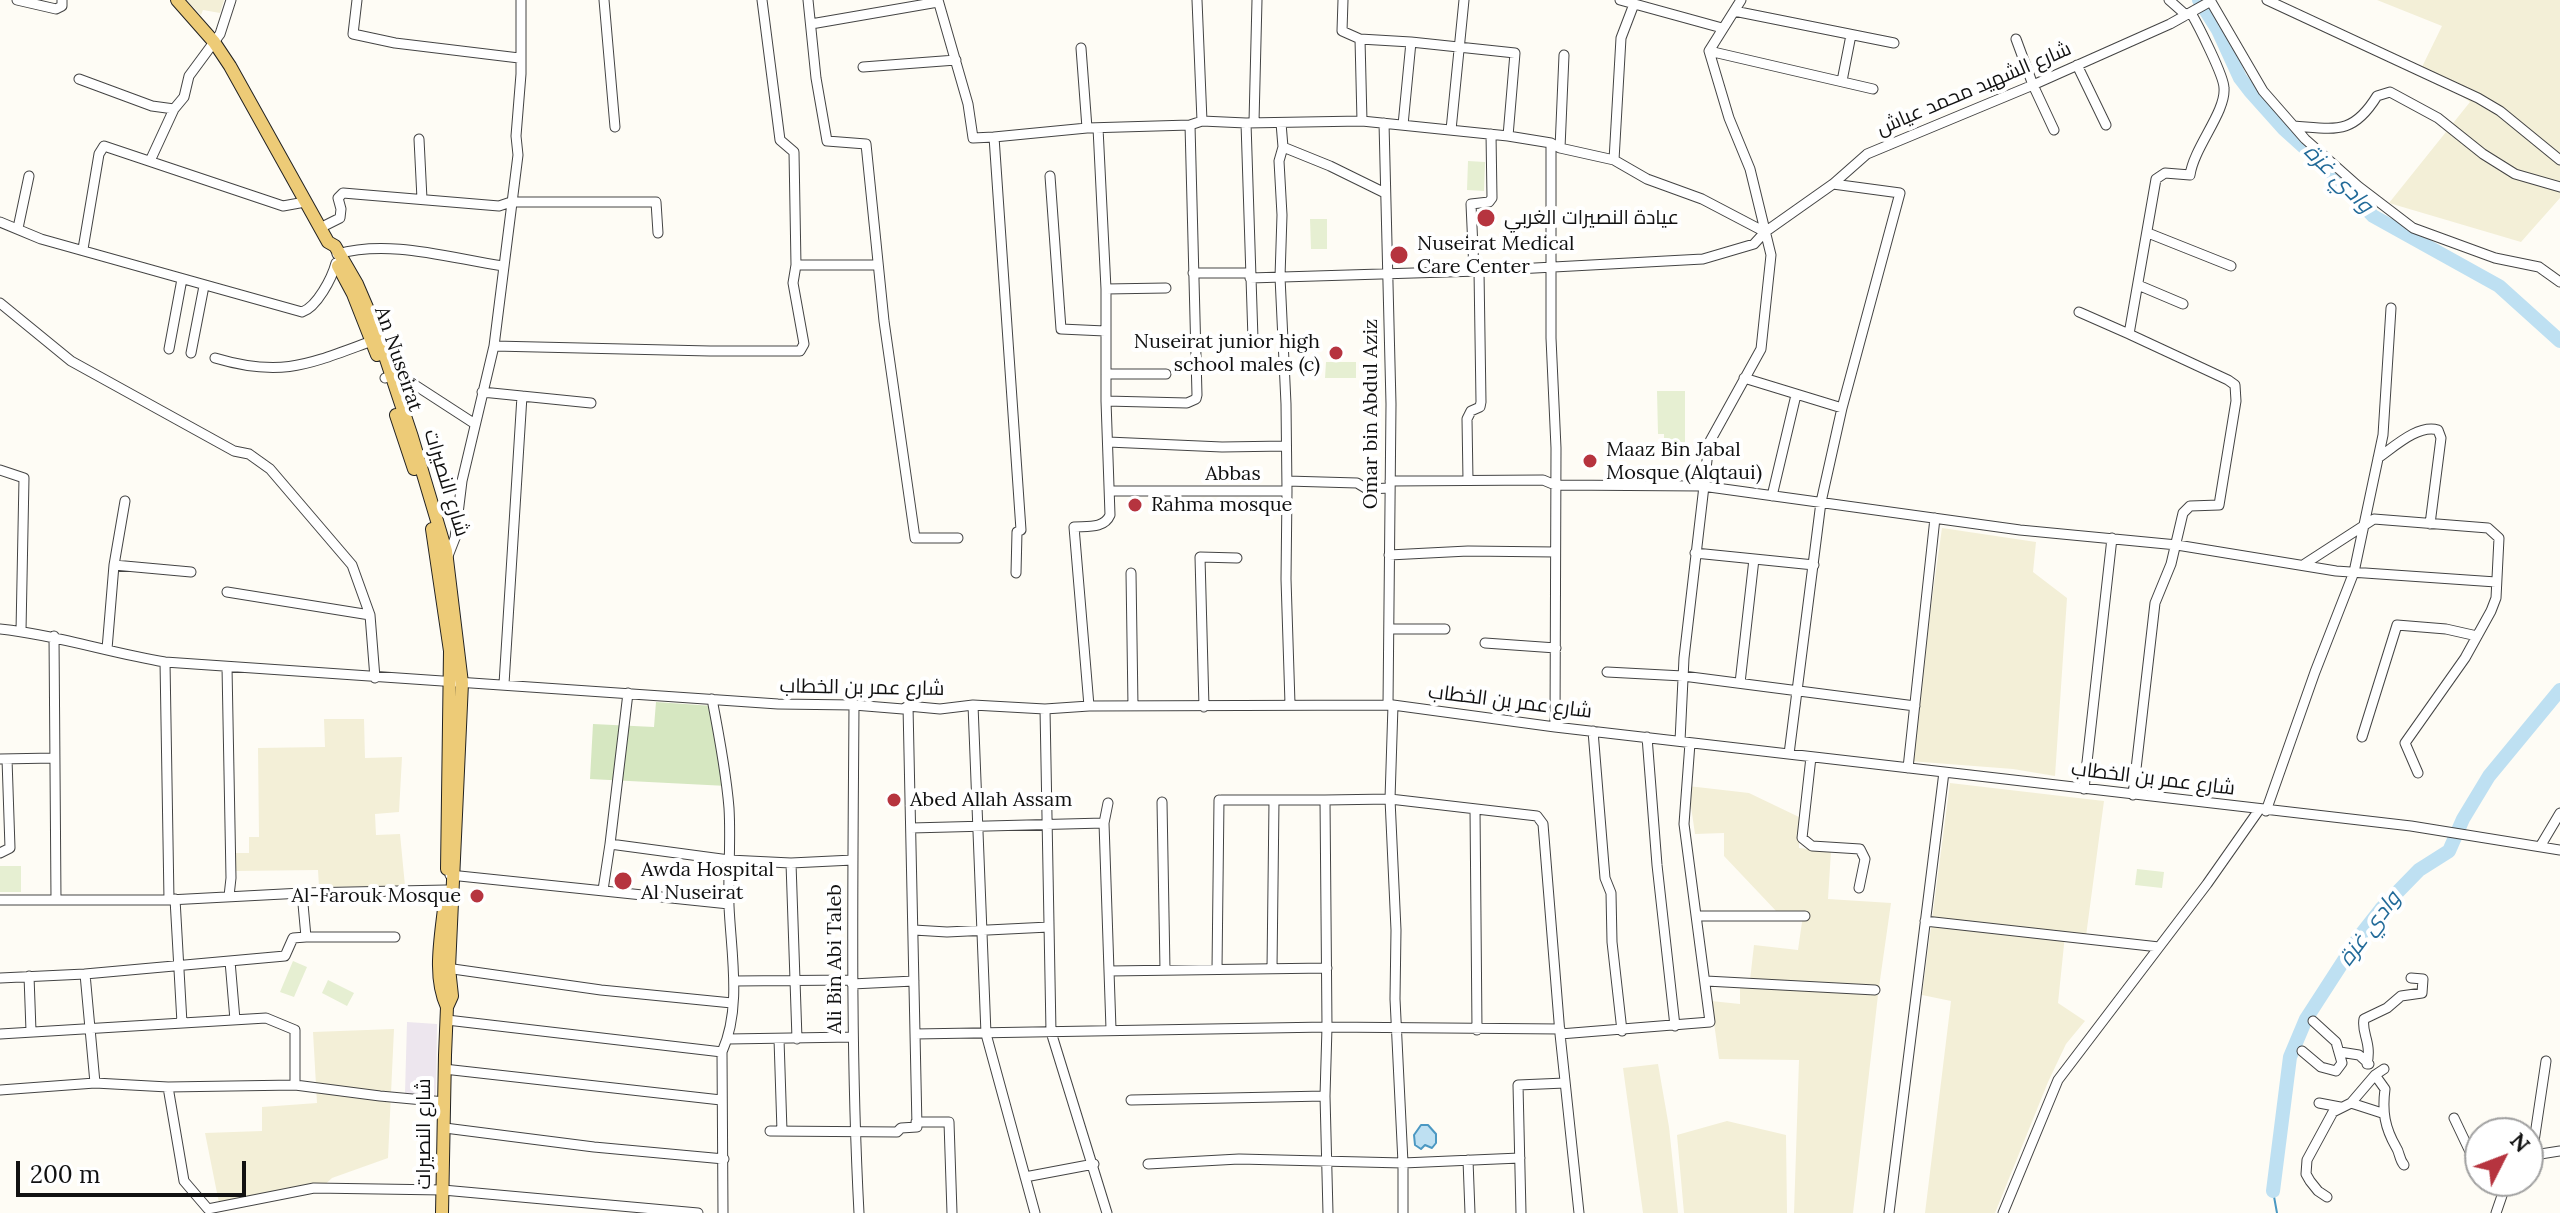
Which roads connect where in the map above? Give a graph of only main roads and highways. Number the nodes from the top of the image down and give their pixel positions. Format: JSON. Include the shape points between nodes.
{"nodes":[{"id":1,"x":167,"y":0,"type":"edge"},
{"id":2,"x":177,"y":0,"type":"edge"},
{"id":3,"x":198,"y":23,"type":"junction"},
{"id":4,"x":336,"y":257,"type":"junction"},
{"id":5,"x":389,"y":377,"type":"junction"},
{"id":6,"x":456,"y":683,"type":"joint"},
{"id":7,"x":451,"y":875,"type":"junction"},
{"id":8,"x":444,"y":967,"type":"junction"},
{"id":9,"x":442,"y":1213,"type":"edge"}],
"edges":[{"from":1,"to":3,"type":"main road"},
{"from":2,"to":3,"type":"main road"},
{"from":3,"to":4,"type":"main road","name":"An Nuseirat","via":[[214,42]]},
{"from":4,"to":5,"type":"main road","name":"An Nuseirat"},
{"from":4,"to":5,"type":"main road","via":[[368,308]]},
{"from":5,"to":6,"type":"main road","name":"An Nuseirat","via":[[443,564]]},
{"from":6,"to":7,"type":"main road","name":"شارع النصيرات"},
{"from":7,"to":8,"type":"main road","name":"شارع النصيرات"},
{"from":7,"to":8,"type":"main road","name":"شارع النصيرات"},
{"from":8,"to":9,"type":"main road","name":"شارع النصيرات","via":[[452,996],[444,1069]]}]}
